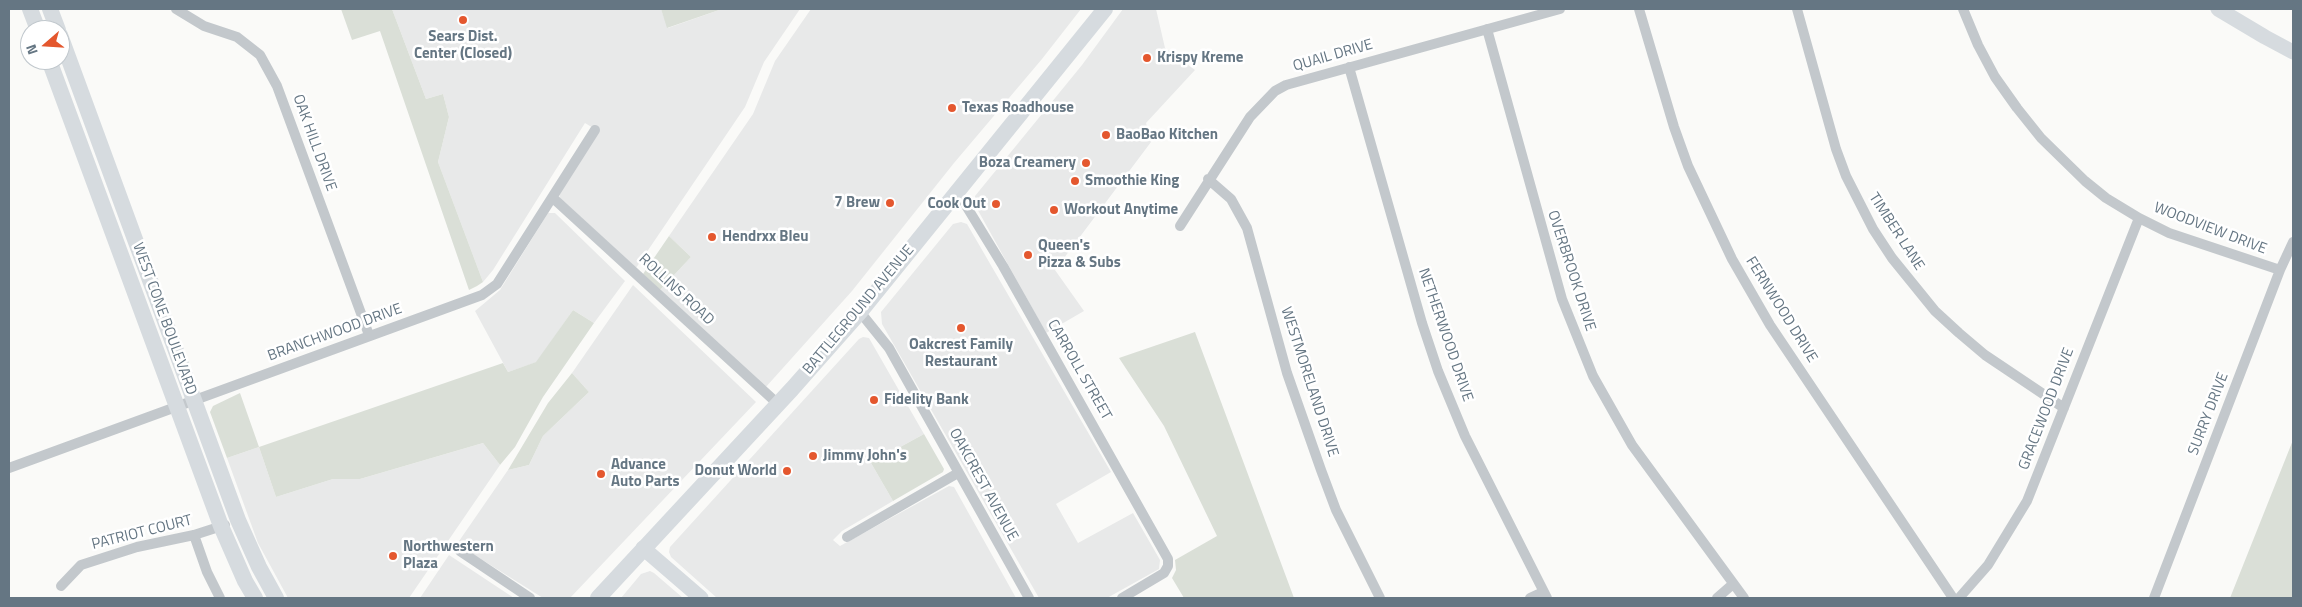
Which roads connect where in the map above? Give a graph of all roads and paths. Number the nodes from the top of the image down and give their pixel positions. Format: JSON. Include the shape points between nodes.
{"nodes":[{"id":1,"x":176,"y":9,"type":"edge"},
{"id":2,"x":1105,"y":9,"type":"edge"},
{"id":3,"x":1560,"y":9,"type":"edge"},
{"id":4,"x":1639,"y":9,"type":"edge"},
{"id":5,"x":1797,"y":9,"type":"edge"},
{"id":6,"x":1963,"y":9,"type":"edge"},
{"id":7,"x":2218,"y":9,"type":"edge"},
{"id":8,"x":1487,"y":29,"type":"junction"},
{"id":9,"x":2293,"y":52,"type":"edge"},
{"id":10,"x":70,"y":62,"type":"edge"},
{"id":11,"x":1349,"y":67,"type":"junction"},
{"id":12,"x":53,"y":70,"type":"edge"},
{"id":13,"x":595,"y":130,"type":"dead end"},
{"id":14,"x":1208,"y":179,"type":"junction"},
{"id":15,"x":958,"y":191,"type":"junction"},
{"id":16,"x":553,"y":198,"type":"junction"},
{"id":17,"x":2139,"y":218,"type":"junction"},
{"id":18,"x":1180,"y":226,"type":"dead end"},
{"id":19,"x":2293,"y":242,"type":"edge"},
{"id":20,"x":2280,"y":270,"type":"junction"},
{"id":21,"x":860,"y":312,"type":"junction"},
{"id":22,"x":369,"y":335,"type":"junction"},
{"id":23,"x":194,"y":399,"type":"junction"},
{"id":24,"x":778,"y":404,"type":"junction"},
{"id":25,"x":177,"y":405,"type":"junction"},
{"id":26,"x":2064,"y":408,"type":"junction"},
{"id":27,"x":9,"y":468,"type":"edge"},
{"id":28,"x":958,"y":472,"type":"junction"},
{"id":29,"x":238,"y":520,"type":"junction"},
{"id":30,"x":221,"y":526,"type":"junction"},
{"id":31,"x":194,"y":535,"type":"junction"},
{"id":32,"x":847,"y":536,"type":"dead end"},
{"id":33,"x":644,"y":548,"type":"junction"},
{"id":34,"x":460,"y":551,"type":"dead end"},
{"id":35,"x":1733,"y":584,"type":"junction"},
{"id":36,"x":61,"y":586,"type":"dead end"},
{"id":37,"x":1545,"y":595,"type":"edge"},
{"id":38,"x":220,"y":598,"type":"edge"},
{"id":39,"x":255,"y":598,"type":"edge"},
{"id":40,"x":276,"y":598,"type":"edge"},
{"id":41,"x":530,"y":598,"type":"edge"},
{"id":42,"x":598,"y":598,"type":"edge"},
{"id":43,"x":701,"y":598,"type":"edge"},
{"id":44,"x":1029,"y":598,"type":"edge"},
{"id":45,"x":1122,"y":598,"type":"edge"},
{"id":46,"x":1380,"y":598,"type":"edge"},
{"id":47,"x":1530,"y":598,"type":"edge"},
{"id":48,"x":1717,"y":598,"type":"edge"},
{"id":49,"x":1744,"y":598,"type":"edge"},
{"id":50,"x":1953,"y":598,"type":"edge"},
{"id":51,"x":1959,"y":598,"type":"edge"},
{"id":52,"x":2154,"y":598,"type":"edge"}],
"edges":[{"from":1,"to":22,"type":"street","name":"OAK HILL DRIVE","via":[[204,26],[237,37],[260,55],[277,86]]},
{"from":2,"to":15,"type":"main road","name":"BATTLEGROUND AVENUE"},
{"from":3,"to":8,"type":"street","name":"QUAIL DRIVE"},
{"from":4,"to":50,"type":"street","name":"FERNWOOD DRIVE","via":[[1688,166],[1736,267],[1770,325]]},
{"from":5,"to":26,"type":"street","name":"TIMBER LANE","via":[[1846,176],[1892,258],[1929,304],[1959,333],[1985,355]]},
{"from":6,"to":17,"type":"street","name":"WOODVIEW DRIVE","via":[[1995,77],[2042,138],[2085,181]]},
{"from":7,"to":9,"type":"street"},
{"from":8,"to":11,"type":"street","name":"QUAIL DRIVE"},
{"from":8,"to":35,"type":"street","name":"OVERBROOK DRIVE","via":[[1562,298],[1593,376],[1632,445]]},
{"from":10,"to":23,"type":"main road","name":"WEST CONE BOULEVARD"},
{"from":11,"to":14,"type":"street","name":"QUAIL DRIVE","via":[[1275,91],[1250,116]]},
{"from":11,"to":37,"type":"street","name":"NETHERWOOD DRIVE","via":[[1438,371],[1465,436]]},
{"from":12,"to":25,"type":"main road","name":"WEST CONE BOULEVARD"},
{"from":13,"to":16,"type":"street","name":"BRANCHWOOD DRIVE"},
{"from":14,"to":18,"type":"street","name":"QUAIL DRIVE"},
{"from":14,"to":46,"type":"street","name":"WESTMORELAND DRIVE","via":[[1231,199],[1246,228],[1287,372],[1321,470],[1336,510]]},
{"from":15,"to":21,"type":"main road","name":"BATTLEGROUND AVENUE"},
{"from":15,"to":45,"type":"street","name":"CARROLL STREET","via":[[1164,551],[1168,566],[1164,573]]},
{"from":16,"to":22,"type":"street","name":"BRANCHWOOD DRIVE","via":[[497,284],[482,296]]},
{"from":16,"to":24,"type":"street","name":"ROLLINS ROAD"},
{"from":17,"to":20,"type":"street","name":"WOODVIEW DRIVE","via":[[2169,233]]},
{"from":17,"to":26,"type":"street","name":"GRACEWOOD DRIVE"},
{"from":19,"to":20,"type":"street","name":"SURRY DRIVE"},
{"from":20,"to":52,"type":"street","name":"SURRY DRIVE"},
{"from":21,"to":24,"type":"main road","name":"BATTLEGROUND AVENUE"},
{"from":21,"to":28,"type":"street","name":"OAKCREST AVENUE","via":[[889,348]]},
{"from":22,"to":23,"type":"street","name":"BRANCHWOOD DRIVE"},
{"from":23,"to":25,"type":"street","name":"BRANCHWOOD DRIVE"},
{"from":23,"to":29,"type":"main road","name":"WEST CONE BOULEVARD"},
{"from":24,"to":33,"type":"main road","name":"BATTLEGROUND AVENUE"},
{"from":25,"to":27,"type":"street","name":"BRANCHWOOD DRIVE"},
{"from":25,"to":30,"type":"main road","name":"WEST CONE BOULEVARD"},
{"from":26,"to":51,"type":"street","name":"GRACEWOOD DRIVE","via":[[2022,510],[1988,565]]},
{"from":28,"to":32,"type":"street"},
{"from":28,"to":44,"type":"street","name":"OAKCREST AVENUE"},
{"from":29,"to":30,"type":"street","name":"PATRIOT COURT"},
{"from":29,"to":40,"type":"main road","name":"WEST CONE BOULEVARD"},
{"from":30,"to":31,"type":"street","name":"PATRIOT COURT"},
{"from":30,"to":39,"type":"main road","name":"WEST CONE BOULEVARD","via":[[244,581]]},
{"from":31,"to":36,"type":"street","name":"PATRIOT COURT","via":[[137,547],[81,564]]},
{"from":31,"to":38,"type":"street"},
{"from":33,"to":42,"type":"main road","name":"BATTLEGROUND AVENUE"},
{"from":33,"to":43,"type":"street"},
{"from":34,"to":41,"type":"street"},
{"from":35,"to":48,"type":"street"},
{"from":35,"to":49,"type":"street","name":"OVERBROOK DRIVE"},
{"from":37,"to":47,"type":"street"}]}
